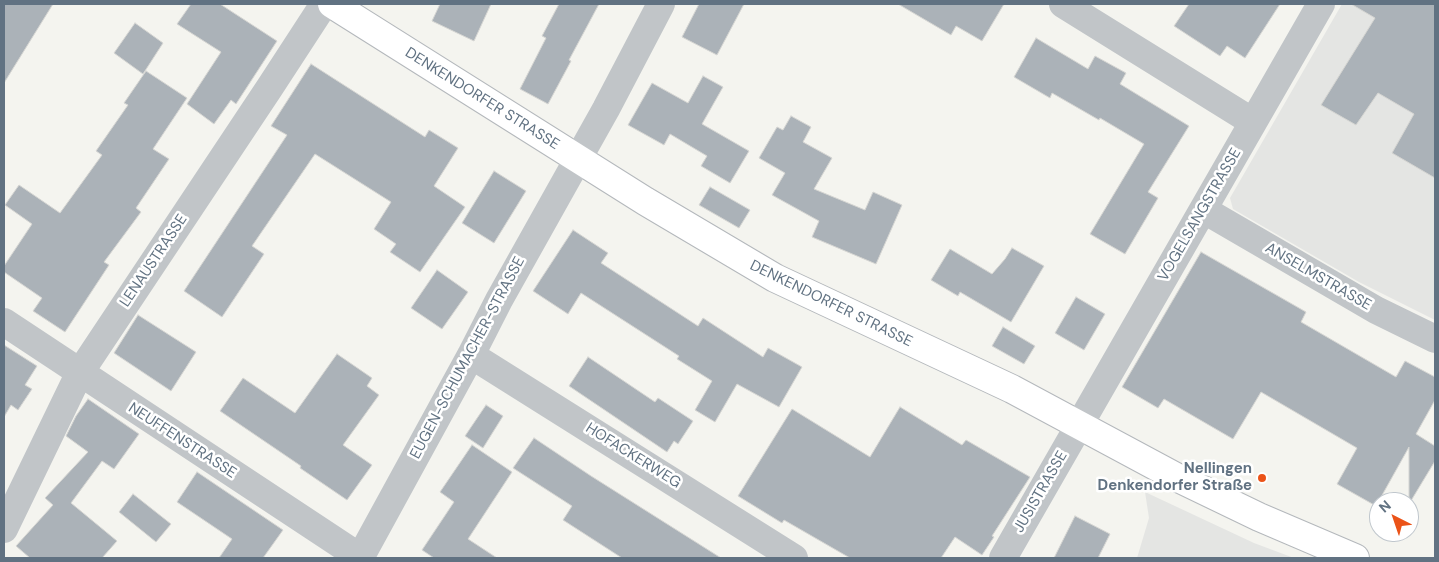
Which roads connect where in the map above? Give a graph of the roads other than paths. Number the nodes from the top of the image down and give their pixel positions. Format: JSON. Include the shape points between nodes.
{"nodes":[{"id":1,"x":324,"y":4,"type":"edge"},
{"id":2,"x":332,"y":4,"type":"edge"},
{"id":3,"x":661,"y":4,"type":"edge"},
{"id":4,"x":1063,"y":4,"type":"edge"},
{"id":5,"x":1321,"y":4,"type":"edge"},
{"id":6,"x":1252,"y":122,"type":"junction"},
{"id":7,"x":578,"y":159,"type":"junction"},
{"id":8,"x":1204,"y":210,"type":"junction"},
{"id":9,"x":4,"y":322,"type":"edge"},
{"id":10,"x":1435,"y":339,"type":"edge"},
{"id":11,"x":471,"y":355,"type":"junction"},
{"id":12,"x":79,"y":374,"type":"junction"},
{"id":13,"x":1080,"y":426,"type":"junction"},
{"id":14,"x":4,"y":529,"type":"edge"},
{"id":15,"x":360,"y":558,"type":"edge"},
{"id":16,"x":794,"y":558,"type":"edge"},
{"id":17,"x":1003,"y":558,"type":"edge"},
{"id":18,"x":1355,"y":558,"type":"edge"}],
"edges":[{"from":1,"to":12,"type":"street","name":"LENAUSTRASSE"},
{"from":2,"to":7,"type":"main road","name":"DENKENDORFER STRASSE"},
{"from":3,"to":7,"type":"street","name":"EUGEN-SCHUMACHER-STRASSE"},
{"from":4,"to":6,"type":"street"},
{"from":5,"to":6,"type":"street","name":"VOGELSANGSTRASSE"},
{"from":6,"to":8,"type":"street","name":"VOGELSANGSTRASSE"},
{"from":7,"to":11,"type":"street","name":"EUGEN-SCHUMACHER-STRASSE"},
{"from":7,"to":13,"type":"main road","name":"DENKENDORFER STRASSE","via":[[775,278],[1012,389]]},
{"from":8,"to":10,"type":"street","name":"ANSELMSTRASSE","via":[[1376,310]]},
{"from":8,"to":13,"type":"street","name":"VOGELSANGSTRASSE"},
{"from":9,"to":12,"type":"street","name":"NEUFFENSTRASSE"},
{"from":11,"to":15,"type":"street","name":"EUGEN-SCHUMACHER-STRASSE"},
{"from":11,"to":16,"type":"street","name":"HOFACKERWEG"},
{"from":12,"to":14,"type":"street","name":"LENAUSTRASSE"},
{"from":12,"to":15,"type":"street","name":"NEUFFENSTRASSE"},
{"from":13,"to":17,"type":"street","name":"JUSISTRASSE"},
{"from":13,"to":18,"type":"main road","name":"DENKENDORFER STRASSE","via":[[1176,478]]}]}
